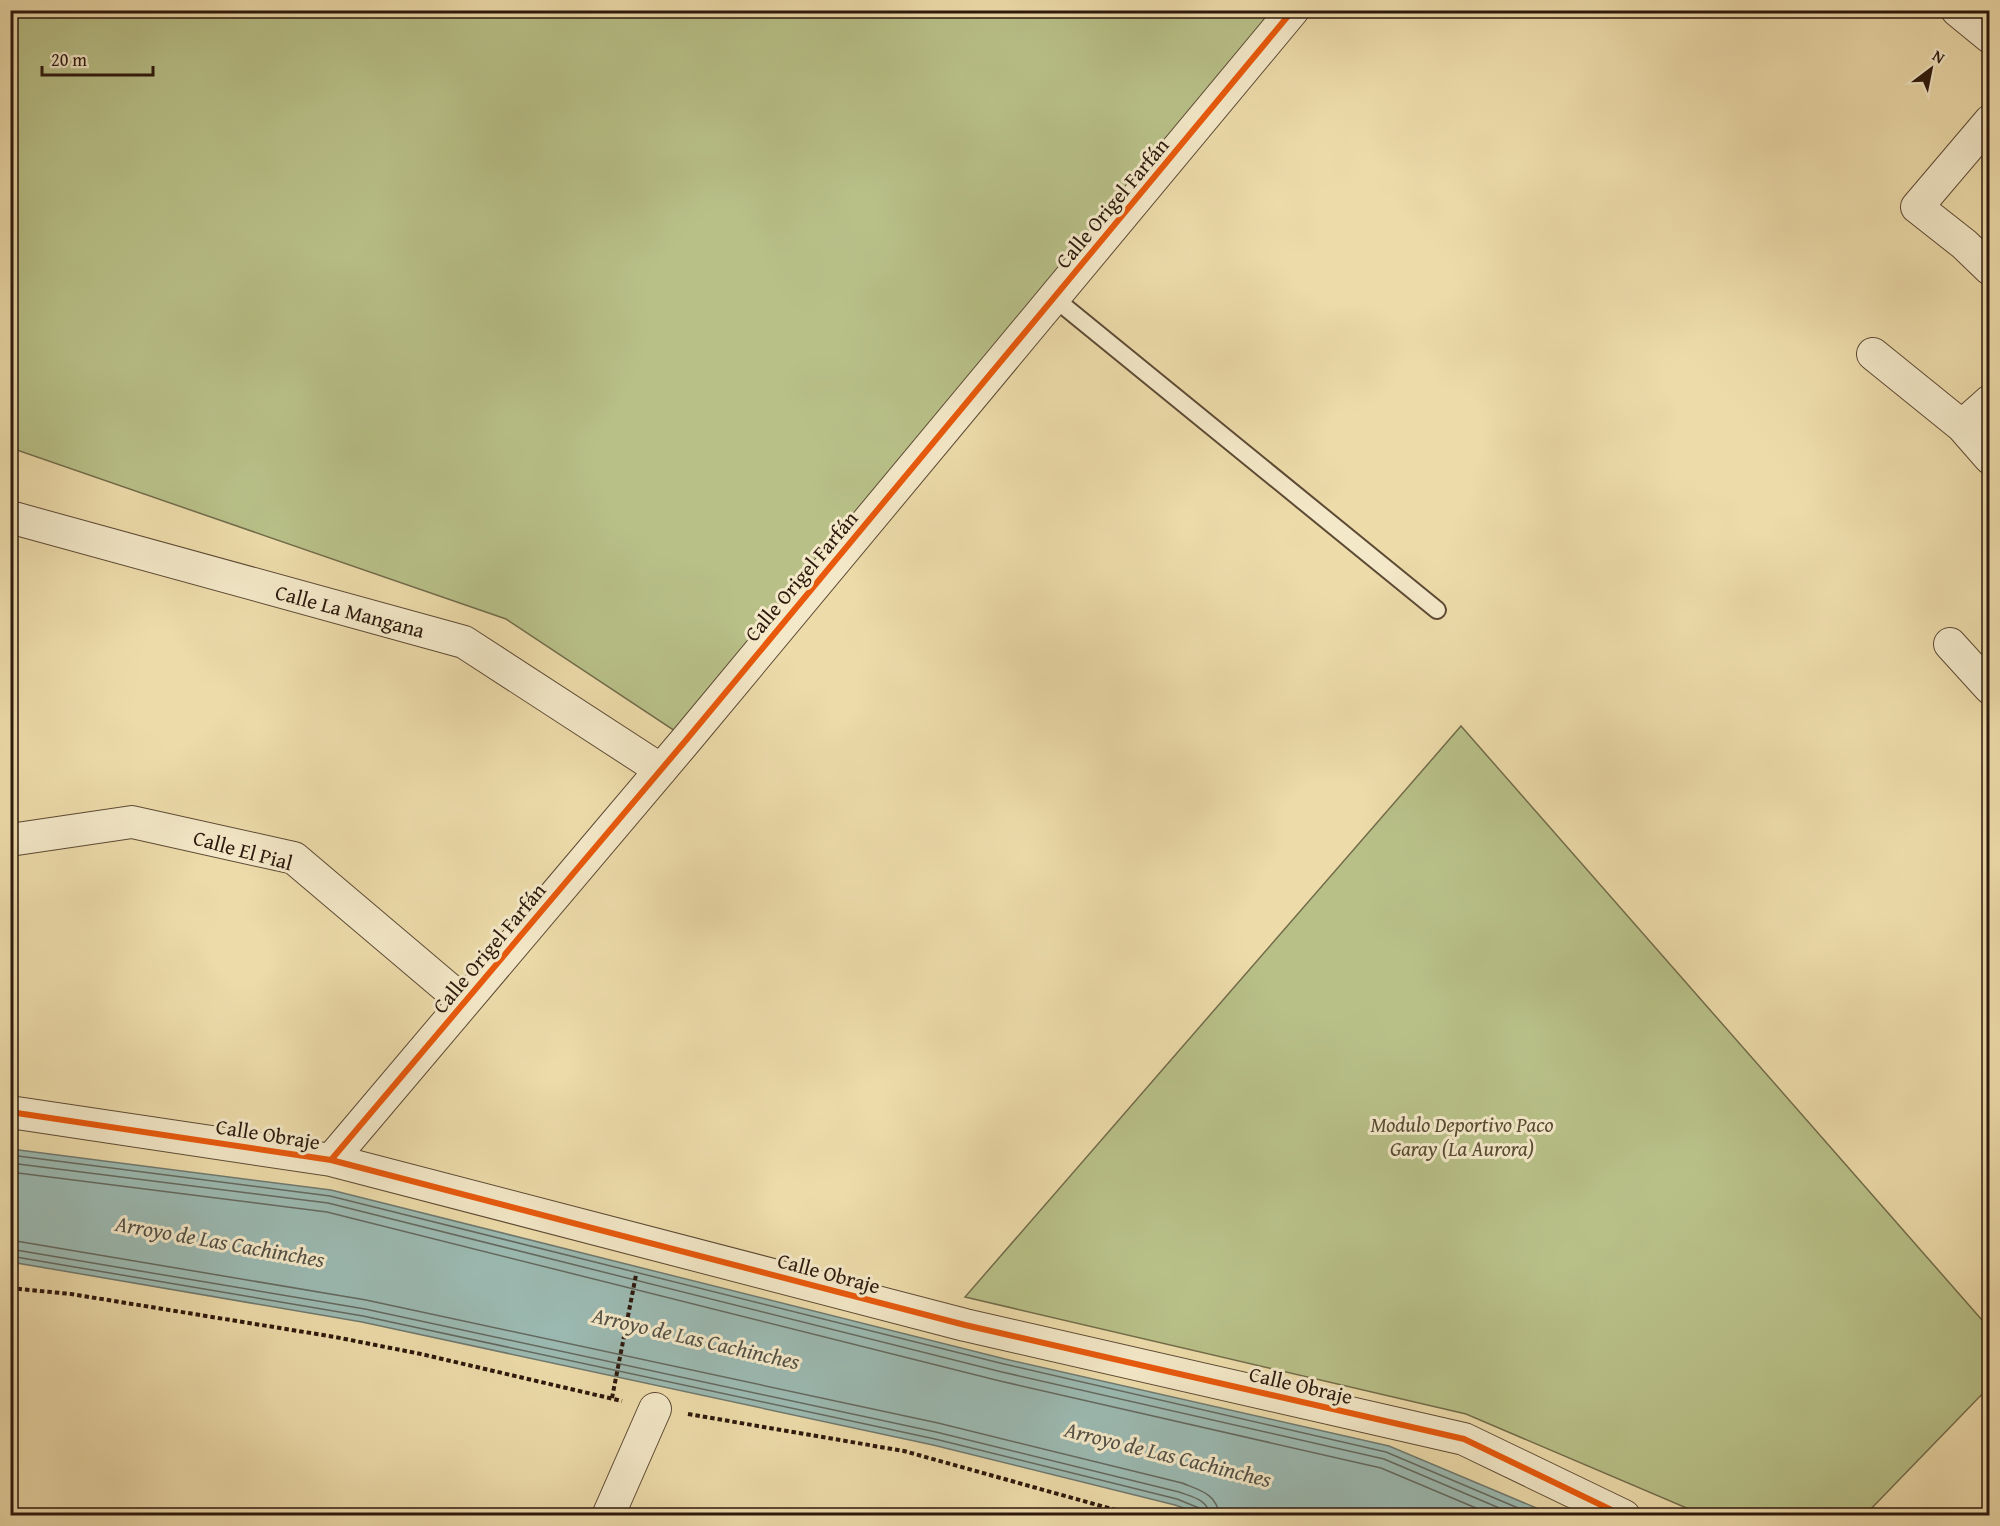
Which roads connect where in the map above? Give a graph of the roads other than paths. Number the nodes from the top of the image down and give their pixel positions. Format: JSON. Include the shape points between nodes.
{"nodes":[{"id":1,"x":1293,"y":10,"type":"edge"},
{"id":2,"x":1958,"y":10,"type":"edge"},
{"id":3,"x":1989,"y":37,"type":"edge"},
{"id":4,"x":1989,"y":121,"type":"edge"},
{"id":5,"x":1989,"y":269,"type":"edge"},
{"id":6,"x":1054,"y":298,"type":"junction"},
{"id":7,"x":1873,"y":354,"type":"dead end"},
{"id":8,"x":1989,"y":401,"type":"edge"},
{"id":9,"x":1962,"y":426,"type":"junction"},
{"id":10,"x":1989,"y":458,"type":"edge"},
{"id":11,"x":10,"y":518,"type":"edge"},
{"id":12,"x":1437,"y":610,"type":"dead end"},
{"id":13,"x":1950,"y":644,"type":"dead end"},
{"id":14,"x":1989,"y":688,"type":"edge"},
{"id":15,"x":661,"y":770,"type":"junction"},
{"id":16,"x":10,"y":840,"type":"edge"},
{"id":17,"x":464,"y":1002,"type":"junction"},
{"id":18,"x":10,"y":1112,"type":"edge"},
{"id":19,"x":331,"y":1160,"type":"junction"},
{"id":20,"x":655,"y":1408,"type":"road end"},
{"id":21,"x":608,"y":1515,"type":"edge"},
{"id":22,"x":1624,"y":1515,"type":"edge"}],
"edges":[{"from":1,"to":6,"type":"street","name":"Calle Origel Farfán"},
{"from":2,"to":3,"type":"street"},
{"from":4,"to":5,"type":"street","via":[[1917,207]]},
{"from":6,"to":12,"type":"lane"},
{"from":6,"to":15,"type":"street","name":"Calle Origel Farfán"},
{"from":7,"to":9,"type":"street"},
{"from":8,"to":9,"type":"street"},
{"from":9,"to":10,"type":"street"},
{"from":11,"to":15,"type":"street","name":"Calle La Mangana","via":[[464,642]]},
{"from":13,"to":14,"type":"street"},
{"from":15,"to":17,"type":"street","name":"Calle Origel Farfán"},
{"from":16,"to":17,"type":"street","name":"Calle El Pial","via":[[132,822],[294,858]]},
{"from":17,"to":19,"type":"street","name":"Calle Origel Farfán"},
{"from":18,"to":19,"type":"street","name":"Calle Obraje"},
{"from":19,"to":22,"type":"street","name":"Calle Obraje","via":[[965,1325],[1464,1439]]},
{"from":20,"to":21,"type":"street"}]}
